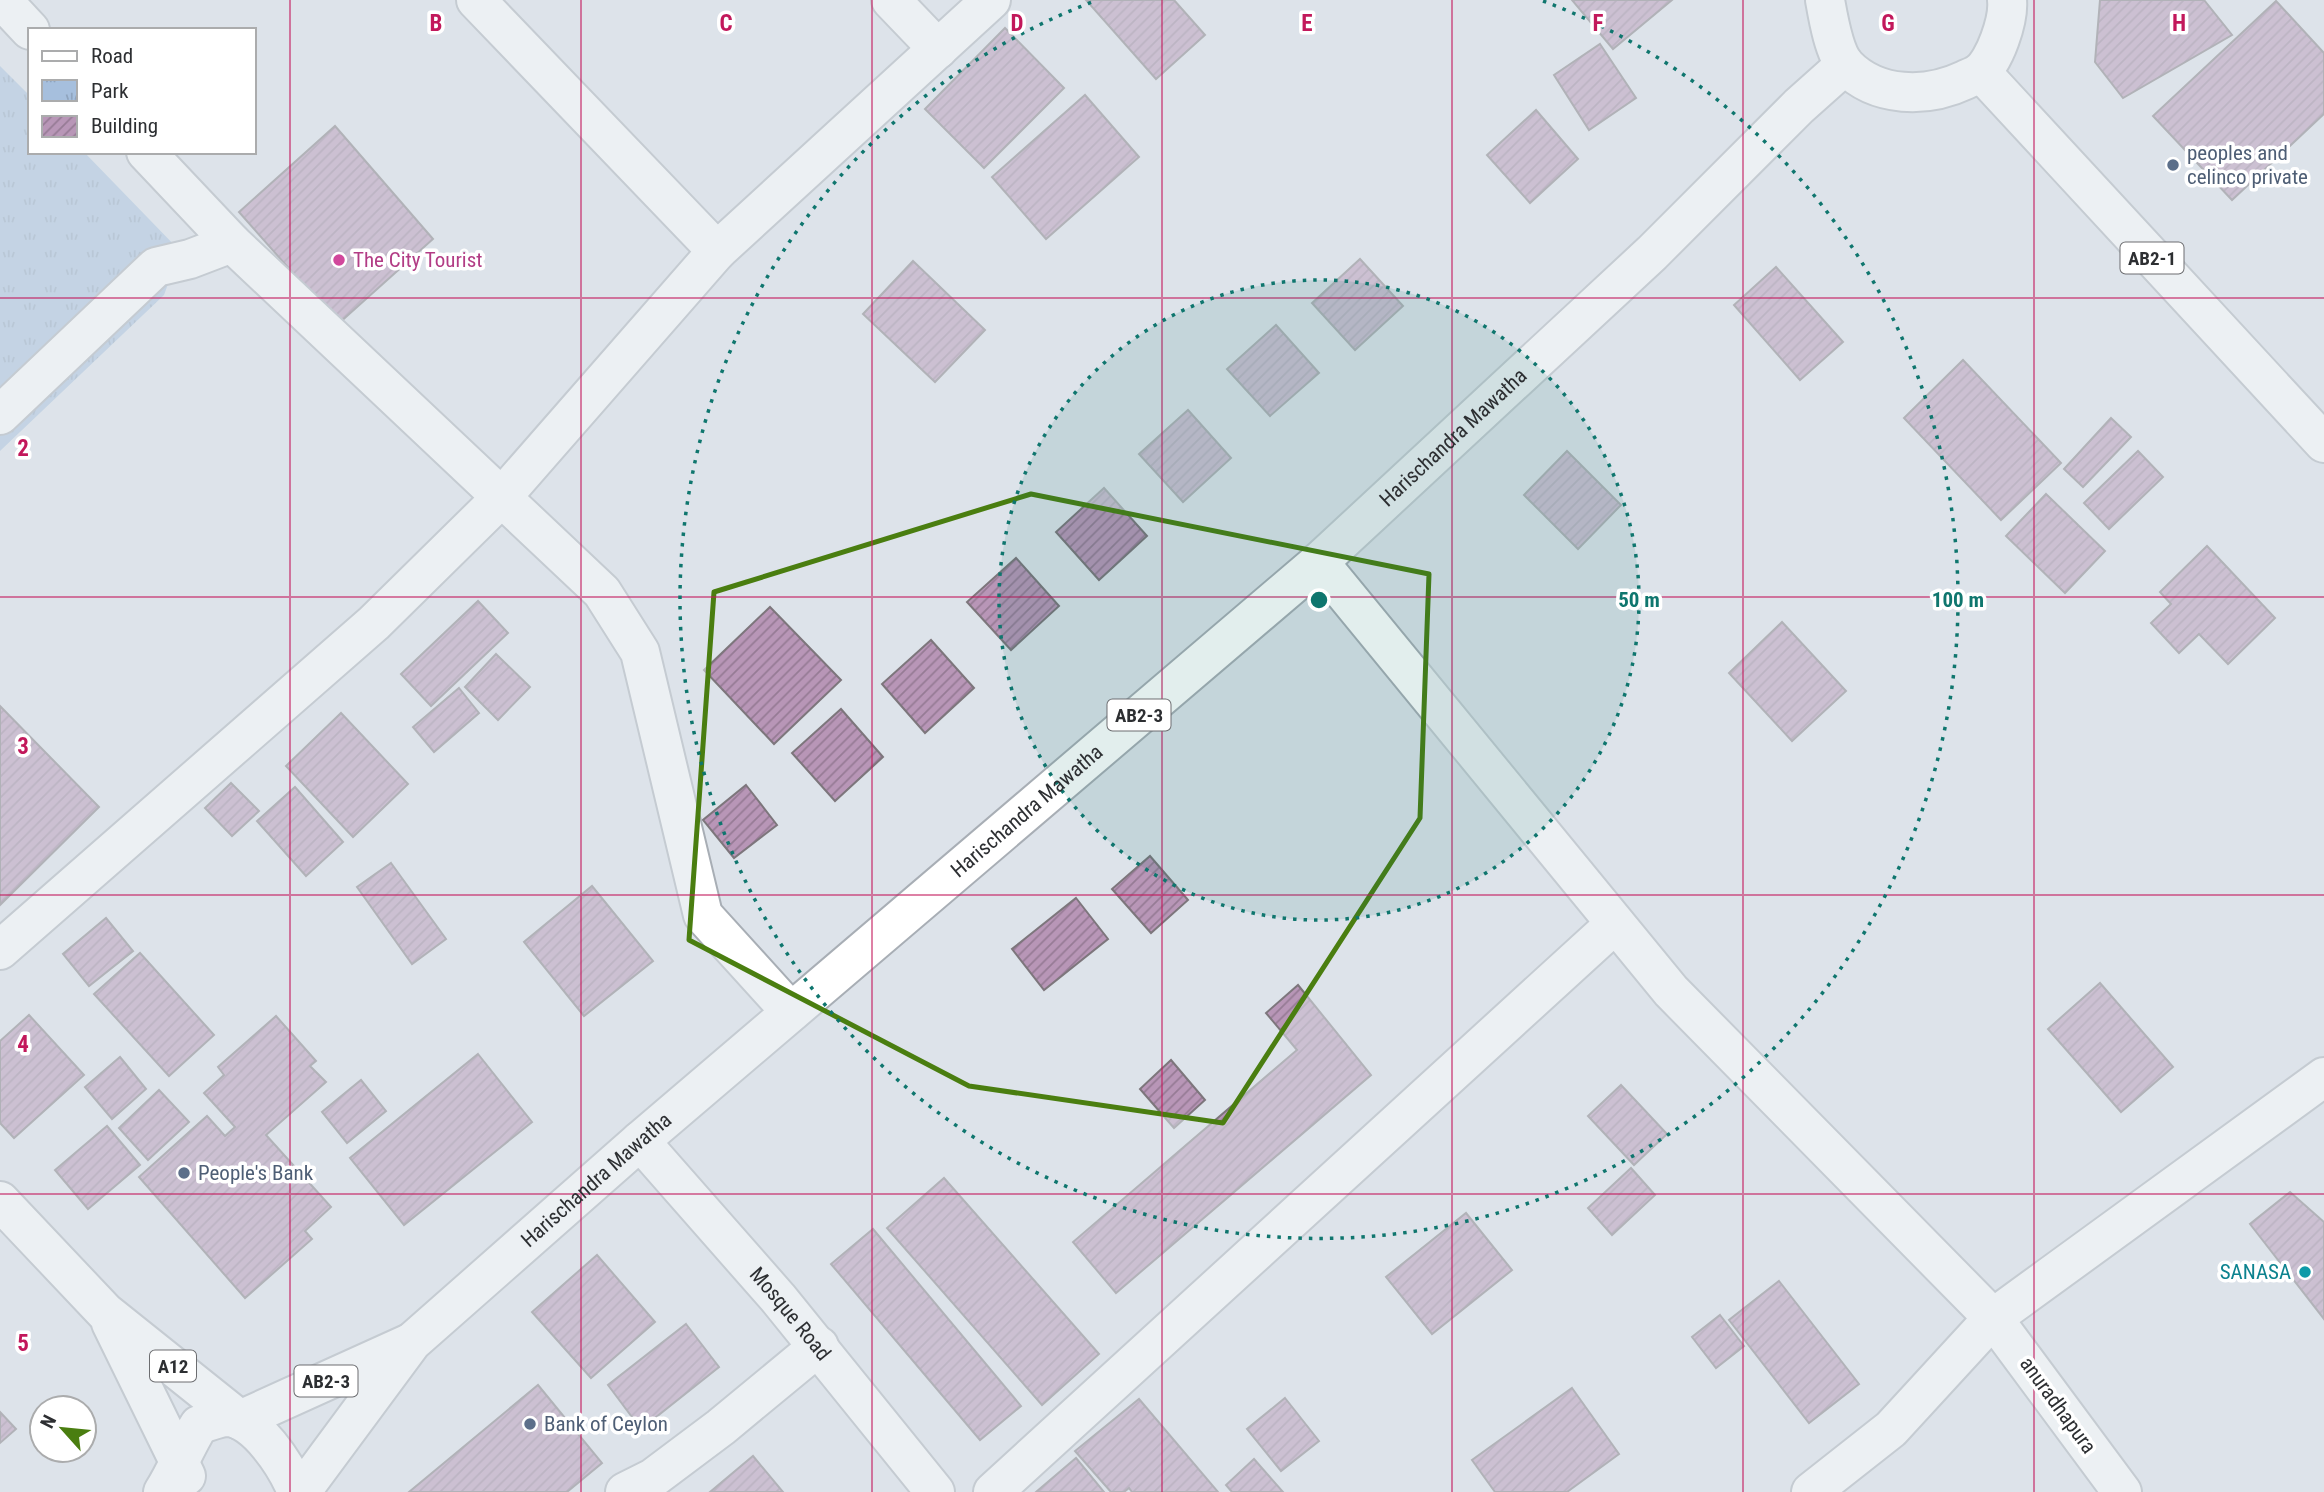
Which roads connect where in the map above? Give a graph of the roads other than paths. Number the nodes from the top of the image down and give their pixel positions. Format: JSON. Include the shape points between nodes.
{"nodes":[{"id":1,"x":2,"y":0,"type":"edge"},
{"id":2,"x":476,"y":0,"type":"edge"},
{"id":3,"x":891,"y":0,"type":"edge"},
{"id":4,"x":991,"y":0,"type":"edge"},
{"id":5,"x":1825,"y":0,"type":"edge"},
{"id":6,"x":2007,"y":0,"type":"edge"},
{"id":7,"x":28,"y":28,"type":"edge"},
{"id":8,"x":938,"y":49,"type":"junction"},
{"id":9,"x":1844,"y":65,"type":"junction"},
{"id":10,"x":1981,"y":72,"type":"junction"},
{"id":11,"x":148,"y":154,"type":"edge"},
{"id":12,"x":232,"y":243,"type":"junction"},
{"id":13,"x":717,"y":251,"type":"junction"},
{"id":14,"x":0,"y":415,"type":"edge"},
{"id":15,"x":2324,"y":443,"type":"edge"},
{"id":16,"x":501,"y":498,"type":"junction"},
{"id":17,"x":1319,"y":562,"type":"junction"},
{"id":18,"x":1615,"y":924,"type":"junction"},
{"id":19,"x":0,"y":950,"type":"edge"},
{"id":20,"x":791,"y":1012,"type":"junction"},
{"id":21,"x":2324,"y":1077,"type":"edge"},
{"id":22,"x":640,"y":1141,"type":"junction"},
{"id":23,"x":0,"y":1201,"type":"edge"},
{"id":24,"x":105,"y":1312,"type":"junction"},
{"id":25,"x":1993,"y":1318,"type":"junction"},
{"id":26,"x":412,"y":1342,"type":"junction"},
{"id":27,"x":819,"y":1346,"type":"junction"},
{"id":28,"x":240,"y":1420,"type":"junction"},
{"id":29,"x":179,"y":1483,"type":"edge"},
{"id":30,"x":299,"y":1492,"type":"edge"},
{"id":31,"x":625,"y":1492,"type":"edge"},
{"id":32,"x":935,"y":1492,"type":"edge"},
{"id":33,"x":993,"y":1492,"type":"edge"},
{"id":34,"x":1811,"y":1492,"type":"edge"},
{"id":35,"x":2122,"y":1492,"type":"edge"}],
"edges":[{"from":1,"to":7,"type":"main road"},
{"from":2,"to":13,"type":"main road"},
{"from":3,"to":8,"type":"main road"},
{"from":4,"to":8,"type":"main road"},
{"from":5,"to":9,"type":"main road","via":[[1830,31]]},
{"from":6,"to":10,"type":"main road","via":[[1999,42]]},
{"from":8,"to":13,"type":"main road"},
{"from":9,"to":10,"type":"main road","via":[[1873,86],[1909,93],[1949,88]]},
{"from":9,"to":17,"type":"main road","name":"Harischandra Mawatha","number":"AB2-3","via":[[1652,253]]},
{"from":10,"to":15,"type":"main road","number":"AB2-1"},
{"from":11,"to":12,"type":"main road"},
{"from":12,"to":14,"type":"main road","via":[[156,267]]},
{"from":12,"to":16,"type":"main road"},
{"from":13,"to":16,"type":"main road"},
{"from":16,"to":19,"type":"main road","via":[[374,623]]},
{"from":16,"to":20,"type":"main road","via":[[601,592],[640,652],[703,915]]},
{"from":17,"to":18,"type":"main road","name":"anuradhapura"},
{"from":17,"to":20,"type":"main road","name":"Harischandra Mawatha","number":"AB2-3"},
{"from":18,"to":25,"type":"main road","name":"anuradhapura","via":[[1671,991]]},
{"from":18,"to":33,"type":"main road"},
{"from":20,"to":22,"type":"main road","name":"Harischandra Mawatha","number":"AB2-3"},
{"from":21,"to":25,"type":"main road"},
{"from":22,"to":26,"type":"main road","name":"Harischandra Mawatha","number":"AB2-3"},
{"from":22,"to":27,"type":"main road","name":"Mosque Road"},
{"from":23,"to":24,"type":"main road","number":"A12"},
{"from":24,"to":28,"type":"main road","number":"A12"},
{"from":24,"to":29,"type":"main road","number":"A12"},
{"from":25,"to":34,"type":"main road","via":[[1891,1429]]},
{"from":25,"to":35,"type":"main road","name":"anuradhapura"},
{"from":26,"to":28,"type":"main road","name":"Harischandra Mawatha","number":"AB2-3"},
{"from":26,"to":30,"type":"main road","name":"Harischandra Mawatha","number":"AB2-3"},
{"from":27,"to":31,"type":"main road","via":[[721,1427],[653,1478]]},
{"from":27,"to":32,"type":"main road","name":"Mosque Road"},
{"from":28,"to":29,"type":"main road","via":[[225,1417],[199,1424],[185,1447]]},
{"from":28,"to":30,"type":"main road","via":[[275,1454]]}]}
